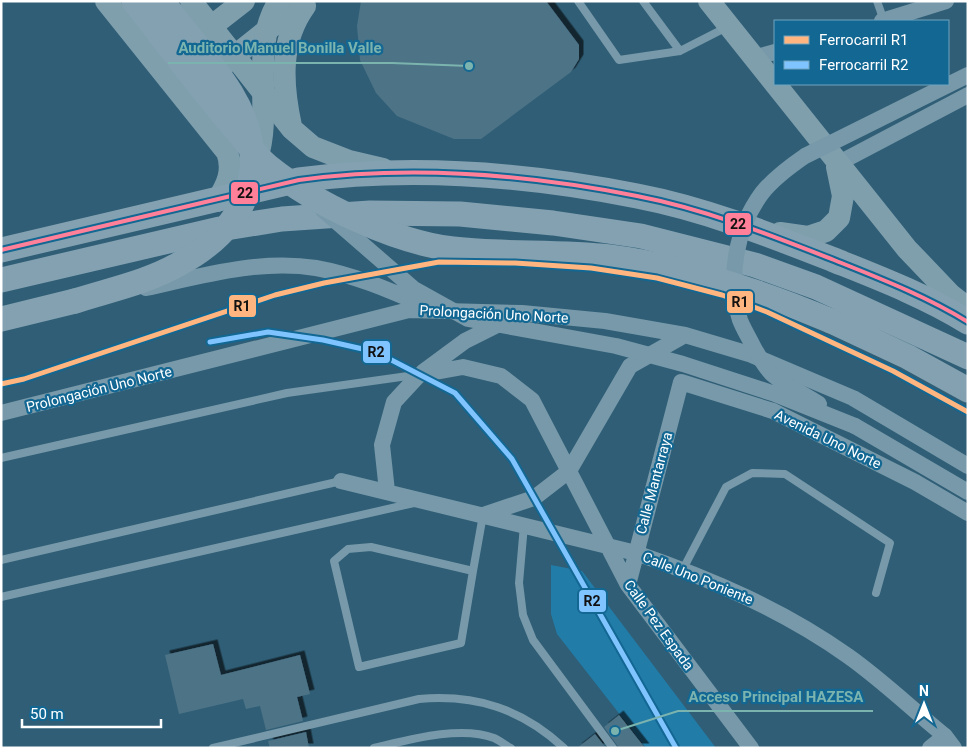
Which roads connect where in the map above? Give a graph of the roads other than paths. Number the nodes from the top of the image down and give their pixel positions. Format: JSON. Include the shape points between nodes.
{"nodes":[{"id":1,"x":106,"y":1,"type":"edge"},
{"id":2,"x":134,"y":1,"type":"edge"},
{"id":3,"x":162,"y":1,"type":"edge"},
{"id":4,"x":190,"y":1,"type":"edge"},
{"id":5,"x":244,"y":1,"type":"edge"},
{"id":6,"x":279,"y":1,"type":"edge"},
{"id":7,"x":304,"y":1,"type":"edge"},
{"id":8,"x":309,"y":1,"type":"edge"},
{"id":9,"x":578,"y":1,"type":"edge"},
{"id":10,"x":643,"y":1,"type":"edge"},
{"id":11,"x":709,"y":1,"type":"edge"},
{"id":12,"x":877,"y":1,"type":"edge"},
{"id":13,"x":946,"y":1,"type":"edge"},
{"id":14,"x":883,"y":20,"type":"edge"},
{"id":15,"x":886,"y":20,"type":"edge"},
{"id":16,"x":728,"y":26,"type":"junction"},
{"id":17,"x":210,"y":27,"type":"junction"},
{"id":18,"x":680,"y":51,"type":"junction"},
{"id":19,"x":774,"y":52,"type":"edge"},
{"id":20,"x":233,"y":58,"type":"junction"},
{"id":21,"x":753,"y":58,"type":"junction"},
{"id":22,"x":160,"y":67,"type":"junction"},
{"id":23,"x":968,"y":75,"type":"edge"},
{"id":24,"x":774,"y":84,"type":"edge"},
{"id":25,"x":949,"y":84,"type":"edge"},
{"id":26,"x":774,"y":85,"type":"edge"},
{"id":27,"x":948,"y":85,"type":"edge"},
{"id":28,"x":968,"y":95,"type":"edge"},
{"id":29,"x":182,"y":97,"type":"junction"},
{"id":30,"x":292,"y":129,"type":"junction"},
{"id":31,"x":837,"y":164,"type":"junction"},
{"id":32,"x":393,"y":172,"type":"junction"},
{"id":33,"x":252,"y":180,"type":"junction"},
{"id":34,"x":307,"y":195,"type":"junction"},
{"id":35,"x":217,"y":201,"type":"junction"},
{"id":36,"x":759,"y":230,"type":"junction"},
{"id":37,"x":1,"y":250,"type":"edge"},
{"id":38,"x":1,"y":280,"type":"edge"},
{"id":39,"x":75,"y":301,"type":"junction"},
{"id":40,"x":968,"y":308,"type":"edge"},
{"id":41,"x":522,"y":313,"type":"junction"},
{"id":42,"x":1,"y":319,"type":"edge"},
{"id":43,"x":468,"y":319,"type":"junction"},
{"id":44,"x":968,"y":322,"type":"edge"},
{"id":45,"x":685,"y":335,"type":"junction"},
{"id":46,"x":968,"y":356,"type":"edge"},
{"id":47,"x":419,"y":375,"type":"junction"},
{"id":48,"x":681,"y":382,"type":"joint"},
{"id":49,"x":968,"y":390,"type":"edge"},
{"id":50,"x":1,"y":414,"type":"edge"},
{"id":51,"x":855,"y":426,"type":"junction"},
{"id":52,"x":1,"y":458,"type":"edge"},
{"id":53,"x":968,"y":466,"type":"edge"},
{"id":54,"x":569,"y":470,"type":"junction"},
{"id":55,"x":341,"y":481,"type":"joint"},
{"id":56,"x":386,"y":492,"type":"junction"},
{"id":57,"x":968,"y":492,"type":"edge"},
{"id":58,"x":426,"y":500,"type":"junction"},
{"id":59,"x":968,"y":513,"type":"edge"},
{"id":60,"x":483,"y":515,"type":"junction"},
{"id":61,"x":524,"y":525,"type":"junction"},
{"id":62,"x":609,"y":546,"type":"junction"},
{"id":63,"x":636,"y":553,"type":"junction"},
{"id":64,"x":1,"y":560,"type":"edge"},
{"id":65,"x":683,"y":569,"type":"junction"},
{"id":66,"x":473,"y":571,"type":"junction"},
{"id":67,"x":628,"y":585,"type":"junction"},
{"id":68,"x":876,"y":593,"type":"dead end"},
{"id":69,"x":1,"y":597,"type":"edge"},
{"id":70,"x":949,"y":742,"type":"edge"},
{"id":71,"x":213,"y":748,"type":"edge"},
{"id":72,"x":374,"y":748,"type":"edge"},
{"id":73,"x":511,"y":748,"type":"edge"},
{"id":74,"x":564,"y":748,"type":"edge"},
{"id":75,"x":614,"y":748,"type":"edge"},
{"id":76,"x":751,"y":748,"type":"edge"},
{"id":77,"x":930,"y":748,"type":"edge"}],
"edges":[{"from":1,"to":22,"type":"street"},
{"from":2,"to":34,"type":"main road","bridge":true,"via":[[217,108],[268,166]]},
{"from":3,"to":33,"type":"main road","bridge":true,"via":[[231,93],[246,125]]},
{"from":4,"to":17,"type":"street"},
{"from":5,"to":17,"type":"street"},
{"from":6,"to":33,"type":"street","bridge":true,"via":[[266,34],[262,60],[261,140]]},
{"from":7,"to":20,"type":"street"},
{"from":8,"to":30,"type":"street","via":[[296,19],[288,39],[285,60],[285,88]]},
{"from":9,"to":18,"type":"lane","via":[[619,60]]},
{"from":10,"to":18,"type":"lane"},
{"from":11,"to":16,"type":"street"},
{"from":12,"to":14,"type":"lane"},
{"from":13,"to":15,"type":"street"},
{"from":16,"to":18,"type":"lane"},
{"from":16,"to":21,"type":"street"},
{"from":17,"to":20,"type":"street"},
{"from":17,"to":22,"type":"street"},
{"from":19,"to":21,"type":"street"},
{"from":20,"to":29,"type":"street"},
{"from":20,"to":30,"type":"street"},
{"from":21,"to":24,"type":"street"},
{"from":22,"to":29,"type":"street"},
{"from":23,"to":25,"type":"street","bridge":true},
{"from":26,"to":31,"type":"street"},
{"from":27,"to":51,"type":"street","bridge":true,"via":[[805,156],[780,173],[762,193],[748,217],[737,249],[735,296],[740,321],[757,352],[772,373]]},
{"from":28,"to":31,"type":"street"},
{"from":29,"to":35,"type":"street","via":[[227,152],[229,180]]},
{"from":30,"to":32,"type":"street","via":[[313,147],[348,161]]},
{"from":31,"to":36,"type":"street","via":[[843,196],[839,218],[826,231],[808,237]]},
{"from":31,"to":40,"type":"street","via":[[906,249]]},
{"from":32,"to":35,"type":"main road","via":[[299,180]]},
{"from":32,"to":36,"type":"main road","via":[[473,174],[638,196]]},
{"from":33,"to":39,"type":"main road","bridge":true,"via":[[240,210],[207,248],[178,265]]},
{"from":34,"to":43,"type":"street","bridge":true,"via":[[414,289]]},
{"from":34,"to":49,"type":"main road","bridge":true,"via":[[410,240],[452,249],[610,257],[723,280],[831,321]]},
{"from":35,"to":37,"type":"main road"},
{"from":36,"to":44,"type":"main road","via":[[886,281]]},
{"from":38,"to":46,"type":"main road","via":[[220,229],[282,219],[370,213],[460,214],[641,236],[755,265],[816,287]]},
{"from":39,"to":42,"type":"main road"},
{"from":39,"to":43,"type":"street","bridge":true,"via":[[265,266],[316,268],[365,280],[447,315]]},
{"from":41,"to":45,"type":"street","name":"Prolongación Uno Norte","via":[[605,321]]},
{"from":41,"to":47,"type":"street","via":[[465,341]]},
{"from":41,"to":50,"type":"street","name":"Prolongación Uno Norte","via":[[409,310]]},
{"from":43,"to":51,"type":"street","bridge":true,"via":[[616,346],[682,364],[775,394]]},
{"from":45,"to":53,"type":"street","name":"Prolongación Uno Norte","via":[[749,354],[853,398]]},
{"from":45,"to":54,"type":"street","via":[[630,366]]},
{"from":47,"to":52,"type":"lane","via":[[287,393]]},
{"from":47,"to":54,"type":"street","via":[[463,367],[501,376],[532,400]]},
{"from":47,"to":56,"type":"street","via":[[394,402],[382,445]]},
{"from":48,"to":59,"type":"street","name":"Avenida Uno Norte","via":[[773,411],[915,482]]},
{"from":48,"to":63,"type":"street","name":"Calle Mantarraya"},
{"from":51,"to":57,"type":"street"},
{"from":54,"to":60,"type":"street","via":[[534,498]]},
{"from":54,"to":62,"type":"street","name":"Calle Pez Espada"},
{"from":55,"to":56,"type":"street","name":"Calle Uno Poniente"},
{"from":55,"to":64,"type":"lane"},
{"from":56,"to":58,"type":"street","name":"Calle Uno Poniente"},
{"from":58,"to":60,"type":"street","name":"Calle Uno Poniente"},
{"from":58,"to":69,"type":"lane"},
{"from":60,"to":61,"type":"street","name":"Calle Uno Poniente"},
{"from":60,"to":66,"type":"lane"},
{"from":61,"to":62,"type":"street","name":"Calle Uno Poniente"},
{"from":61,"to":75,"type":"lane","via":[[519,583],[526,624],[533,640]]},
{"from":62,"to":63,"type":"street","name":"Calle Uno Poniente"},
{"from":62,"to":67,"type":"street","name":"Calle Pez Espada"},
{"from":63,"to":65,"type":"street","name":"Calle Uno Poniente"},
{"from":63,"to":67,"type":"street","name":"Calle Mantarraya"},
{"from":65,"to":68,"type":"lane","via":[[726,487],[752,473],[785,474],[890,543]]},
{"from":65,"to":70,"type":"street","name":"Calle Uno Poniente","via":[[764,605],[848,656]]},
{"from":66,"to":66,"type":"lane","via":[[461,643],[359,667],[334,561],[348,549],[371,547]]},
{"from":67,"to":76,"type":"street","name":"Calle Pez Espada"},
{"from":70,"to":77,"type":"street"},
{"from":71,"to":74,"type":"lane","via":[[419,699],[447,697],[474,700],[506,710],[543,729]]},
{"from":72,"to":73,"type":"lane","via":[[464,733],[493,738]]}]}
